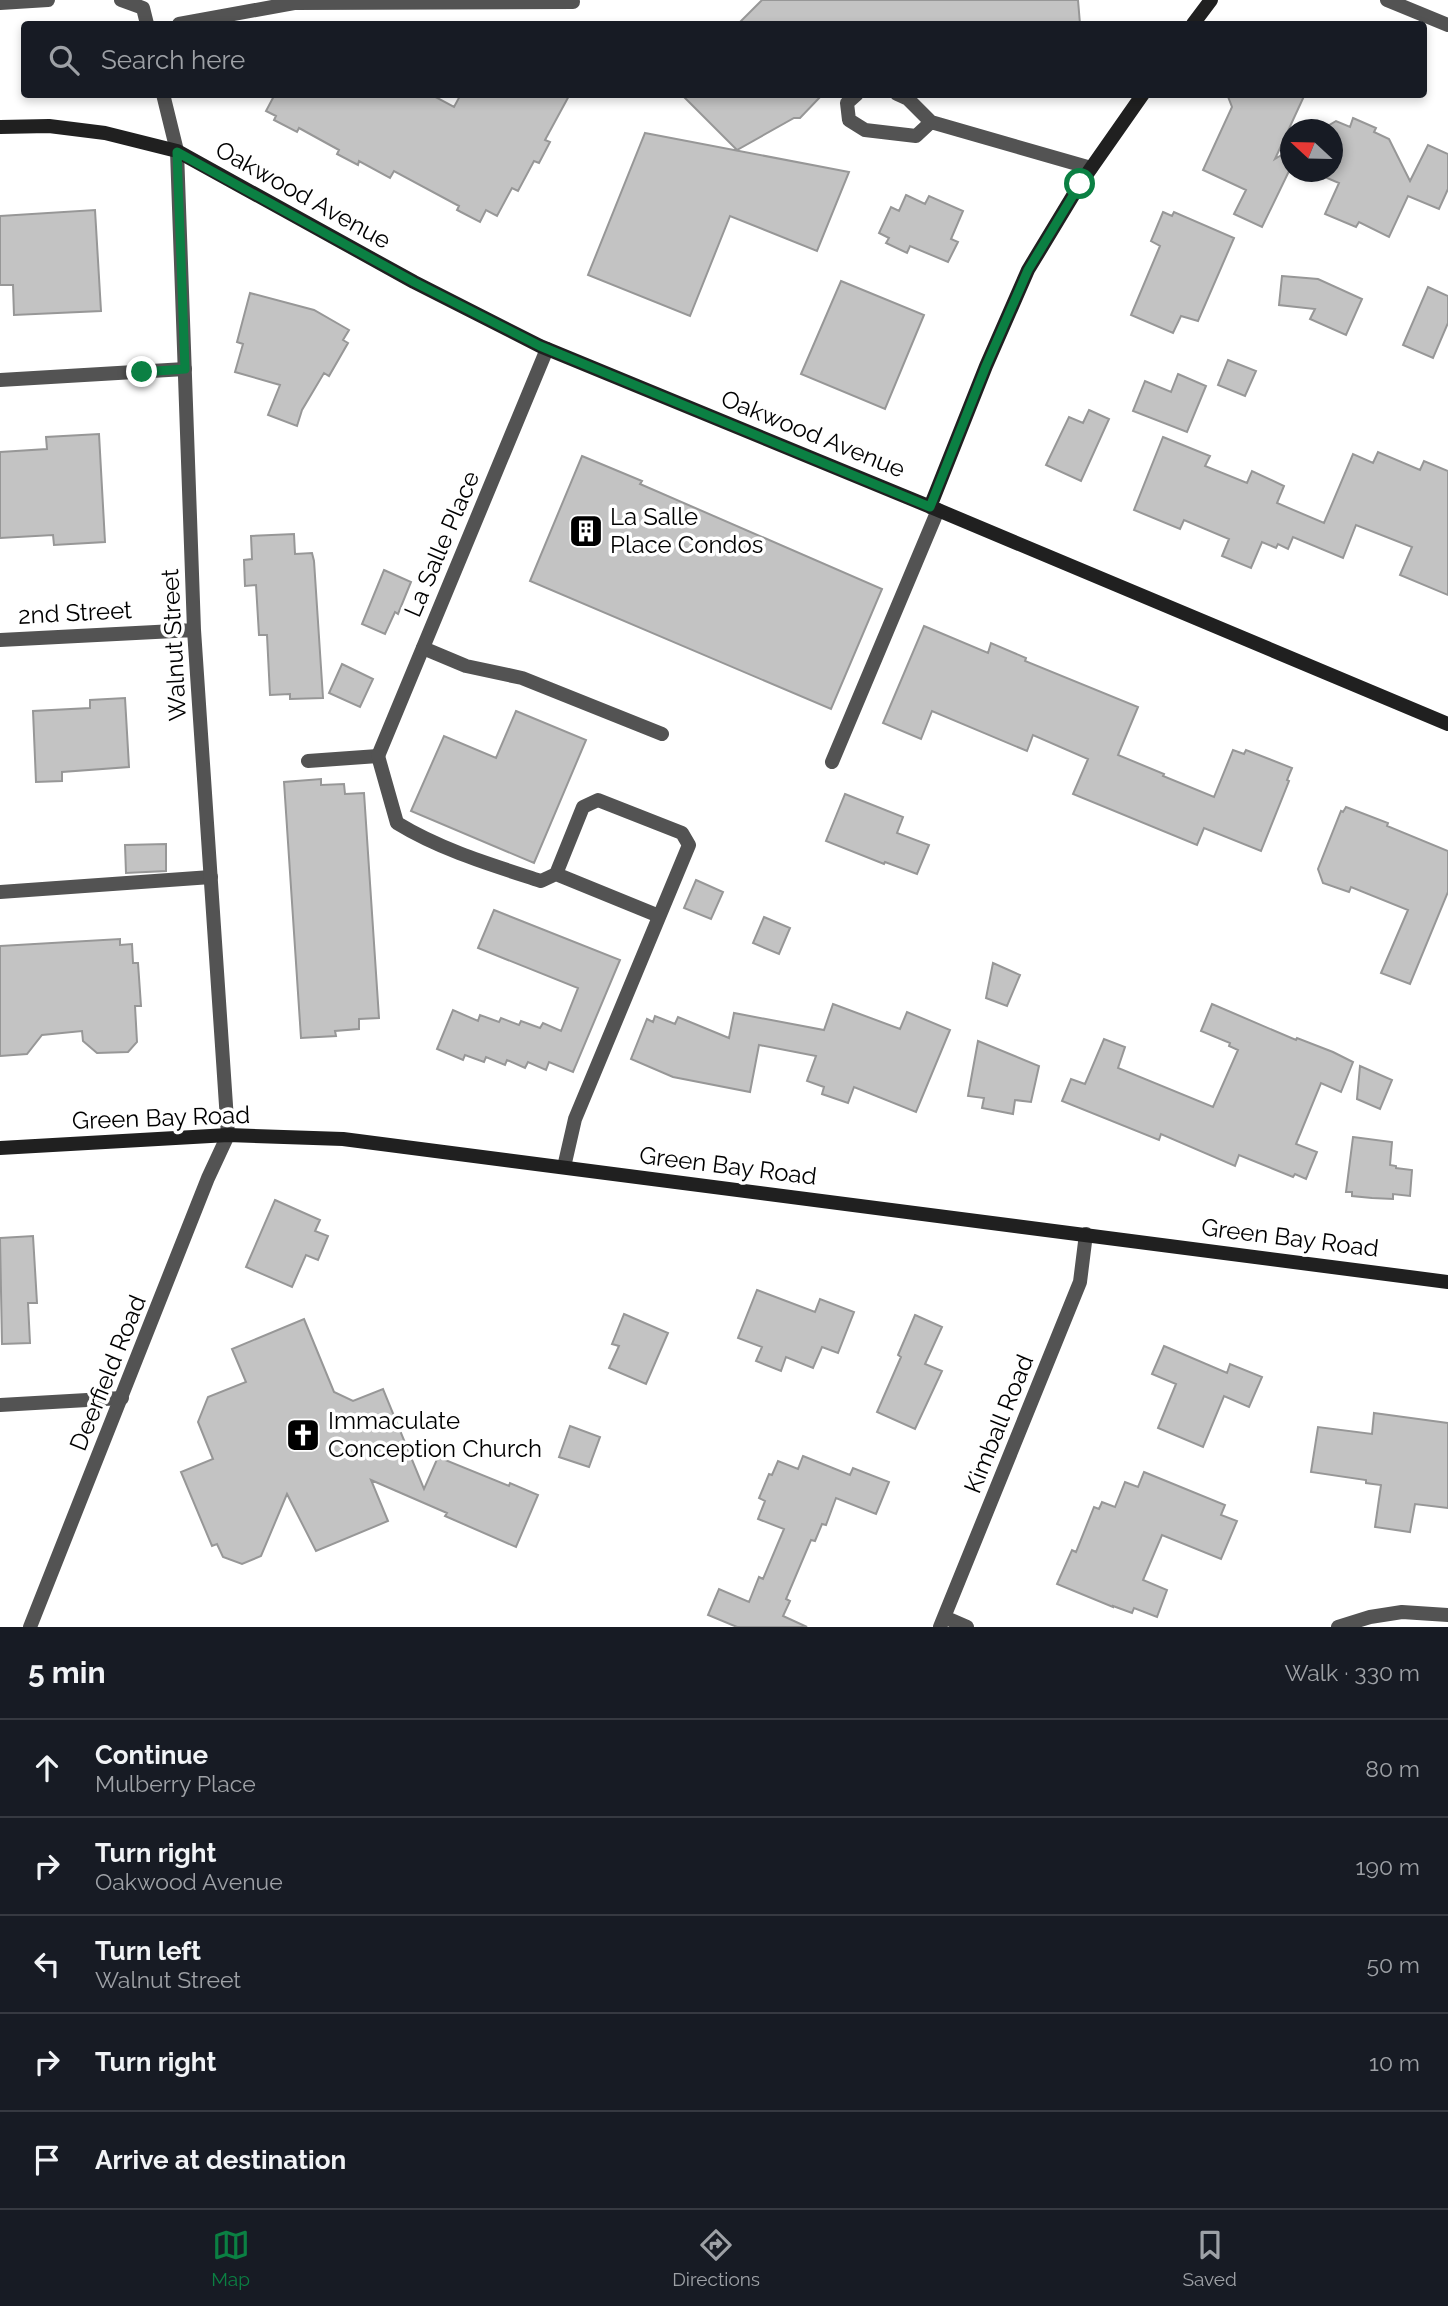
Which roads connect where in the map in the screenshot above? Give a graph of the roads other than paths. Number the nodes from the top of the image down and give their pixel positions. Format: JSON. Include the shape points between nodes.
{"nodes":[{"id":1,"x":48,"y":0,"type":"edge"},
{"id":2,"x":121,"y":0,"type":"edge"},
{"id":3,"x":1211,"y":0,"type":"edge"},
{"id":4,"x":1387,"y":0,"type":"edge"},
{"id":5,"x":573,"y":2,"type":"dead end"},
{"id":6,"x":0,"y":3,"type":"edge"},
{"id":7,"x":1422,"y":6,"type":"edge"},
{"id":8,"x":146,"y":21,"type":"edge"},
{"id":9,"x":195,"y":21,"type":"edge"},
{"id":10,"x":1195,"y":21,"type":"edge"},
{"id":11,"x":1448,"y":25,"type":"edge"},
{"id":12,"x":164,"y":98,"type":"edge"},
{"id":13,"x":853,"y":98,"type":"edge"},
{"id":14,"x":906,"y":98,"type":"edge"},
{"id":15,"x":1140,"y":98,"type":"edge"},
{"id":16,"x":931,"y":122,"type":"junction"},
{"id":17,"x":0,"y":127,"type":"edge"},
{"id":18,"x":177,"y":152,"type":"junction"},
{"id":19,"x":1091,"y":168,"type":"junction"},
{"id":20,"x":547,"y":349,"type":"junction"},
{"id":21,"x":185,"y":369,"type":"junction"},
{"id":22,"x":0,"y":380,"type":"edge"},
{"id":23,"x":934,"y":508,"type":"junction"},
{"id":24,"x":194,"y":630,"type":"junction"},
{"id":25,"x":0,"y":640,"type":"edge"},
{"id":26,"x":423,"y":648,"type":"junction"},
{"id":27,"x":1448,"y":724,"type":"edge"},
{"id":28,"x":662,"y":734,"type":"dead end"},
{"id":29,"x":378,"y":756,"type":"junction"},
{"id":30,"x":308,"y":761,"type":"dead end"},
{"id":31,"x":832,"y":762,"type":"dead end"},
{"id":32,"x":556,"y":874,"type":"junction"},
{"id":33,"x":211,"y":877,"type":"junction"},
{"id":34,"x":0,"y":892,"type":"edge"},
{"id":35,"x":659,"y":916,"type":"junction"},
{"id":36,"x":228,"y":1135,"type":"junction"},
{"id":37,"x":0,"y":1148,"type":"edge"},
{"id":38,"x":564,"y":1167,"type":"junction"},
{"id":39,"x":1086,"y":1234,"type":"junction"},
{"id":40,"x":1448,"y":1282,"type":"edge"},
{"id":41,"x":122,"y":1398,"type":"junction"},
{"id":42,"x":0,"y":1405,"type":"edge"},
{"id":43,"x":1448,"y":1615,"type":"edge"},
{"id":44,"x":942,"y":1622,"type":"edge"},
{"id":45,"x":30,"y":1627,"type":"edge"},
{"id":46,"x":967,"y":1627,"type":"edge"},
{"id":47,"x":1338,"y":1627,"type":"edge"}],
"edges":[{"from":1,"to":6,"type":"street"},
{"from":2,"to":8,"type":"street","via":[[143,8]]},
{"from":3,"to":10,"type":"street"},
{"from":4,"to":7,"type":"street"},
{"from":5,"to":9,"type":"street","via":[[294,2]]},
{"from":7,"to":11,"type":"street"},
{"from":12,"to":18,"type":"street","name":"Walnut Street"},
{"from":13,"to":16,"type":"street","via":[[847,103],[849,120],[864,130],[916,136]]},
{"from":14,"to":16,"type":"street"},
{"from":15,"to":19,"type":"street"},
{"from":16,"to":19,"type":"street"},
{"from":17,"to":18,"type":"street","name":"Oakwood Avenue","via":[[50,126],[106,133]]},
{"from":18,"to":20,"type":"street","name":"Oakwood Avenue"},
{"from":18,"to":21,"type":"street","name":"Walnut Street"},
{"from":19,"to":23,"type":"street","via":[[1028,270],[986,366]]},
{"from":20,"to":23,"type":"street","name":"Oakwood Avenue"},
{"from":20,"to":26,"type":"street","name":"La Salle Place"},
{"from":21,"to":22,"type":"street"},
{"from":21,"to":24,"type":"street","name":"Walnut Street"},
{"from":23,"to":27,"type":"street","name":"Oakwood Avenue"},
{"from":23,"to":31,"type":"street"},
{"from":24,"to":25,"type":"street","name":"2nd Street"},
{"from":24,"to":33,"type":"street","name":"Walnut Street"},
{"from":26,"to":28,"type":"street","via":[[466,666],[522,678]]},
{"from":26,"to":29,"type":"street","name":"La Salle Place"},
{"from":29,"to":30,"type":"street"},
{"from":29,"to":32,"type":"street","via":[[397,823],[480,861],[541,881]]},
{"from":32,"to":35,"type":"street"},
{"from":32,"to":35,"type":"street","via":[[583,807],[598,800],[682,833],[689,845]]},
{"from":33,"to":34,"type":"street"},
{"from":33,"to":36,"type":"street","name":"Walnut Street"},
{"from":35,"to":38,"type":"street","via":[[575,1119]]},
{"from":36,"to":37,"type":"street","name":"Green Bay Road"},
{"from":36,"to":38,"type":"street","name":"Green Bay Road","via":[[343,1139]]},
{"from":36,"to":41,"type":"street","name":"Deerfield Road"},
{"from":38,"to":39,"type":"street","name":"Green Bay Road"},
{"from":39,"to":40,"type":"street","name":"Green Bay Road"},
{"from":39,"to":44,"type":"street","name":"Kimball Road","via":[[1080,1282]]},
{"from":41,"to":42,"type":"street"},
{"from":41,"to":45,"type":"street","name":"Deerfield Road"},
{"from":43,"to":47,"type":"street","via":[[1402,1612]]},
{"from":44,"to":46,"type":"street"}]}
